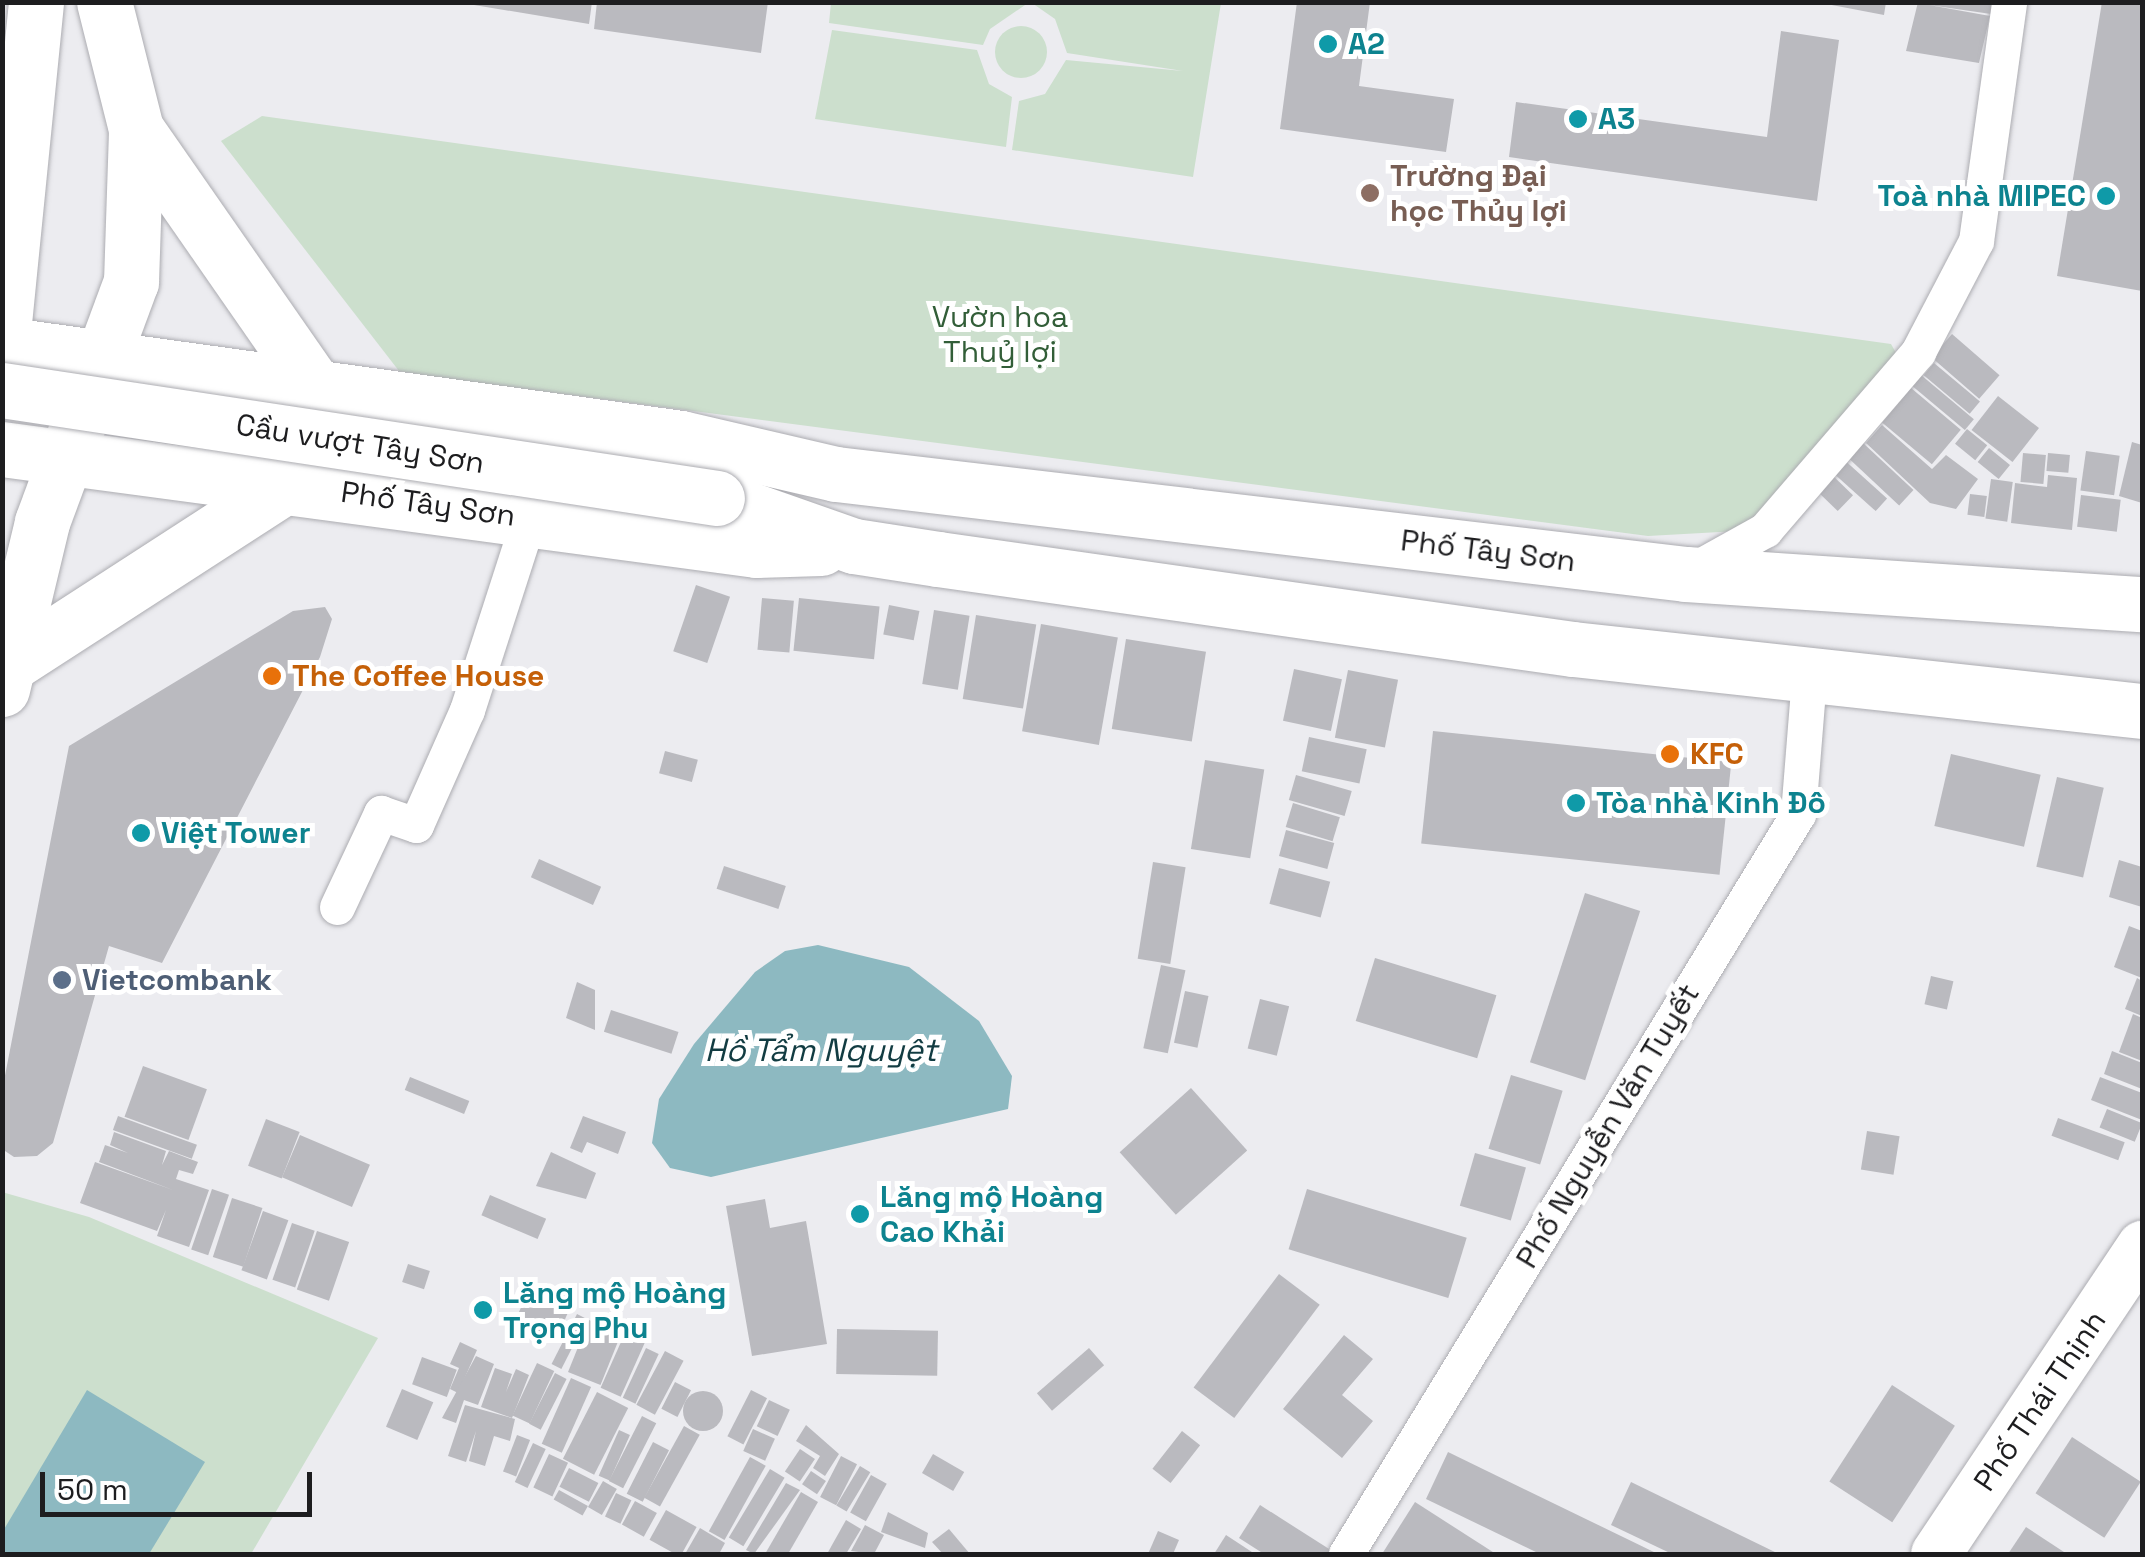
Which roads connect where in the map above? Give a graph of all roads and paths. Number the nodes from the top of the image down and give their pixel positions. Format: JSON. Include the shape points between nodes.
{"nodes":[{"id":1,"x":36,"y":2,"type":"edge"},
{"id":2,"x":104,"y":2,"type":"edge"},
{"id":3,"x":2009,"y":2,"type":"edge"},
{"id":4,"x":136,"y":129,"type":"junction"},
{"id":5,"x":13,"y":136,"type":"edge"},
{"id":6,"x":2,"y":343,"type":"edge"},
{"id":7,"x":106,"y":354,"type":"junction"},
{"id":8,"x":234,"y":371,"type":"junction"},
{"id":9,"x":314,"y":385,"type":"junction"},
{"id":10,"x":2,"y":390,"type":"edge"},
{"id":11,"x":2,"y":449,"type":"edge"},
{"id":12,"x":64,"y":458,"type":"junction"},
{"id":13,"x":836,"y":474,"type":"junction"},
{"id":14,"x":222,"y":477,"type":"junction"},
{"id":15,"x":287,"y":485,"type":"junction"},
{"id":16,"x":717,"y":498,"type":"junction"},
{"id":17,"x":529,"y":518,"type":"junction"},
{"id":18,"x":854,"y":546,"type":"junction"},
{"id":19,"x":1686,"y":574,"type":"junction"},
{"id":20,"x":2142,"y":604,"type":"edge"},
{"id":21,"x":5,"y":677,"type":"edge"},
{"id":22,"x":1809,"y":678,"type":"junction"},
{"id":23,"x":2142,"y":711,"type":"edge"},
{"id":24,"x":337,"y":907,"type":"dead end"},
{"id":25,"x":2142,"y":1246,"type":"edge"},
{"id":26,"x":1346,"y":1554,"type":"edge"},
{"id":27,"x":1936,"y":1554,"type":"edge"}],
"edges":[{"from":1,"to":5,"type":"main road"},
{"from":2,"to":4,"type":"main road"},
{"from":3,"to":19,"type":"street","via":[[1976,241],[1918,352],[1765,530]]},
{"from":4,"to":7,"type":"main road","via":[[131,282]]},
{"from":4,"to":9,"type":"main road"},
{"from":5,"to":6,"type":"main road"},
{"from":6,"to":7,"type":"main road","name":"Phố Tây Sơn"},
{"from":7,"to":8,"type":"main road","name":"Phố Tây Sơn"},
{"from":7,"to":12,"type":"main road"},
{"from":8,"to":9,"type":"main road","name":"Phố Tây Sơn"},
{"from":8,"to":14,"type":"main road","via":[[206,410],[203,436]]},
{"from":9,"to":13,"type":"main road","name":"Phố Tây Sơn","via":[[681,438]]},
{"from":10,"to":16,"type":"main road","name":"Cầu vượt Tây Sơn","bridge":true},
{"from":11,"to":12,"type":"main road","name":"Phố Tây Sơn"},
{"from":12,"to":14,"type":"main road","name":"Phố Tây Sơn"},
{"from":12,"to":21,"type":"main road"},
{"from":13,"to":16,"type":"main road","name":"Phố Tây Sơn"},
{"from":13,"to":19,"type":"main road","name":"Phố Tây Sơn"},
{"from":14,"to":15,"type":"main road","name":"Phố Tây Sơn"},
{"from":15,"to":17,"type":"main road","name":"Phố Tây Sơn"},
{"from":15,"to":21,"type":"main road"},
{"from":16,"to":18,"type":"main road","name":"Phố Tây Sơn"},
{"from":17,"to":18,"type":"main road","name":"Phố Tây Sơn","via":[[756,550]]},
{"from":17,"to":24,"type":"street","via":[[467,710],[416,826],[380,813]]},
{"from":18,"to":22,"type":"main road","name":"Phố Tây Sơn"},
{"from":19,"to":20,"type":"main road","name":"Phố Tây Sơn"},
{"from":22,"to":23,"type":"main road","name":"Phố Tây Sơn"},
{"from":22,"to":26,"type":"street","name":"Phố Nguyễn Văn Tuyết","via":[[1798,814]]},
{"from":25,"to":27,"type":"street","name":"Phố Thái Thịnh"}]}
